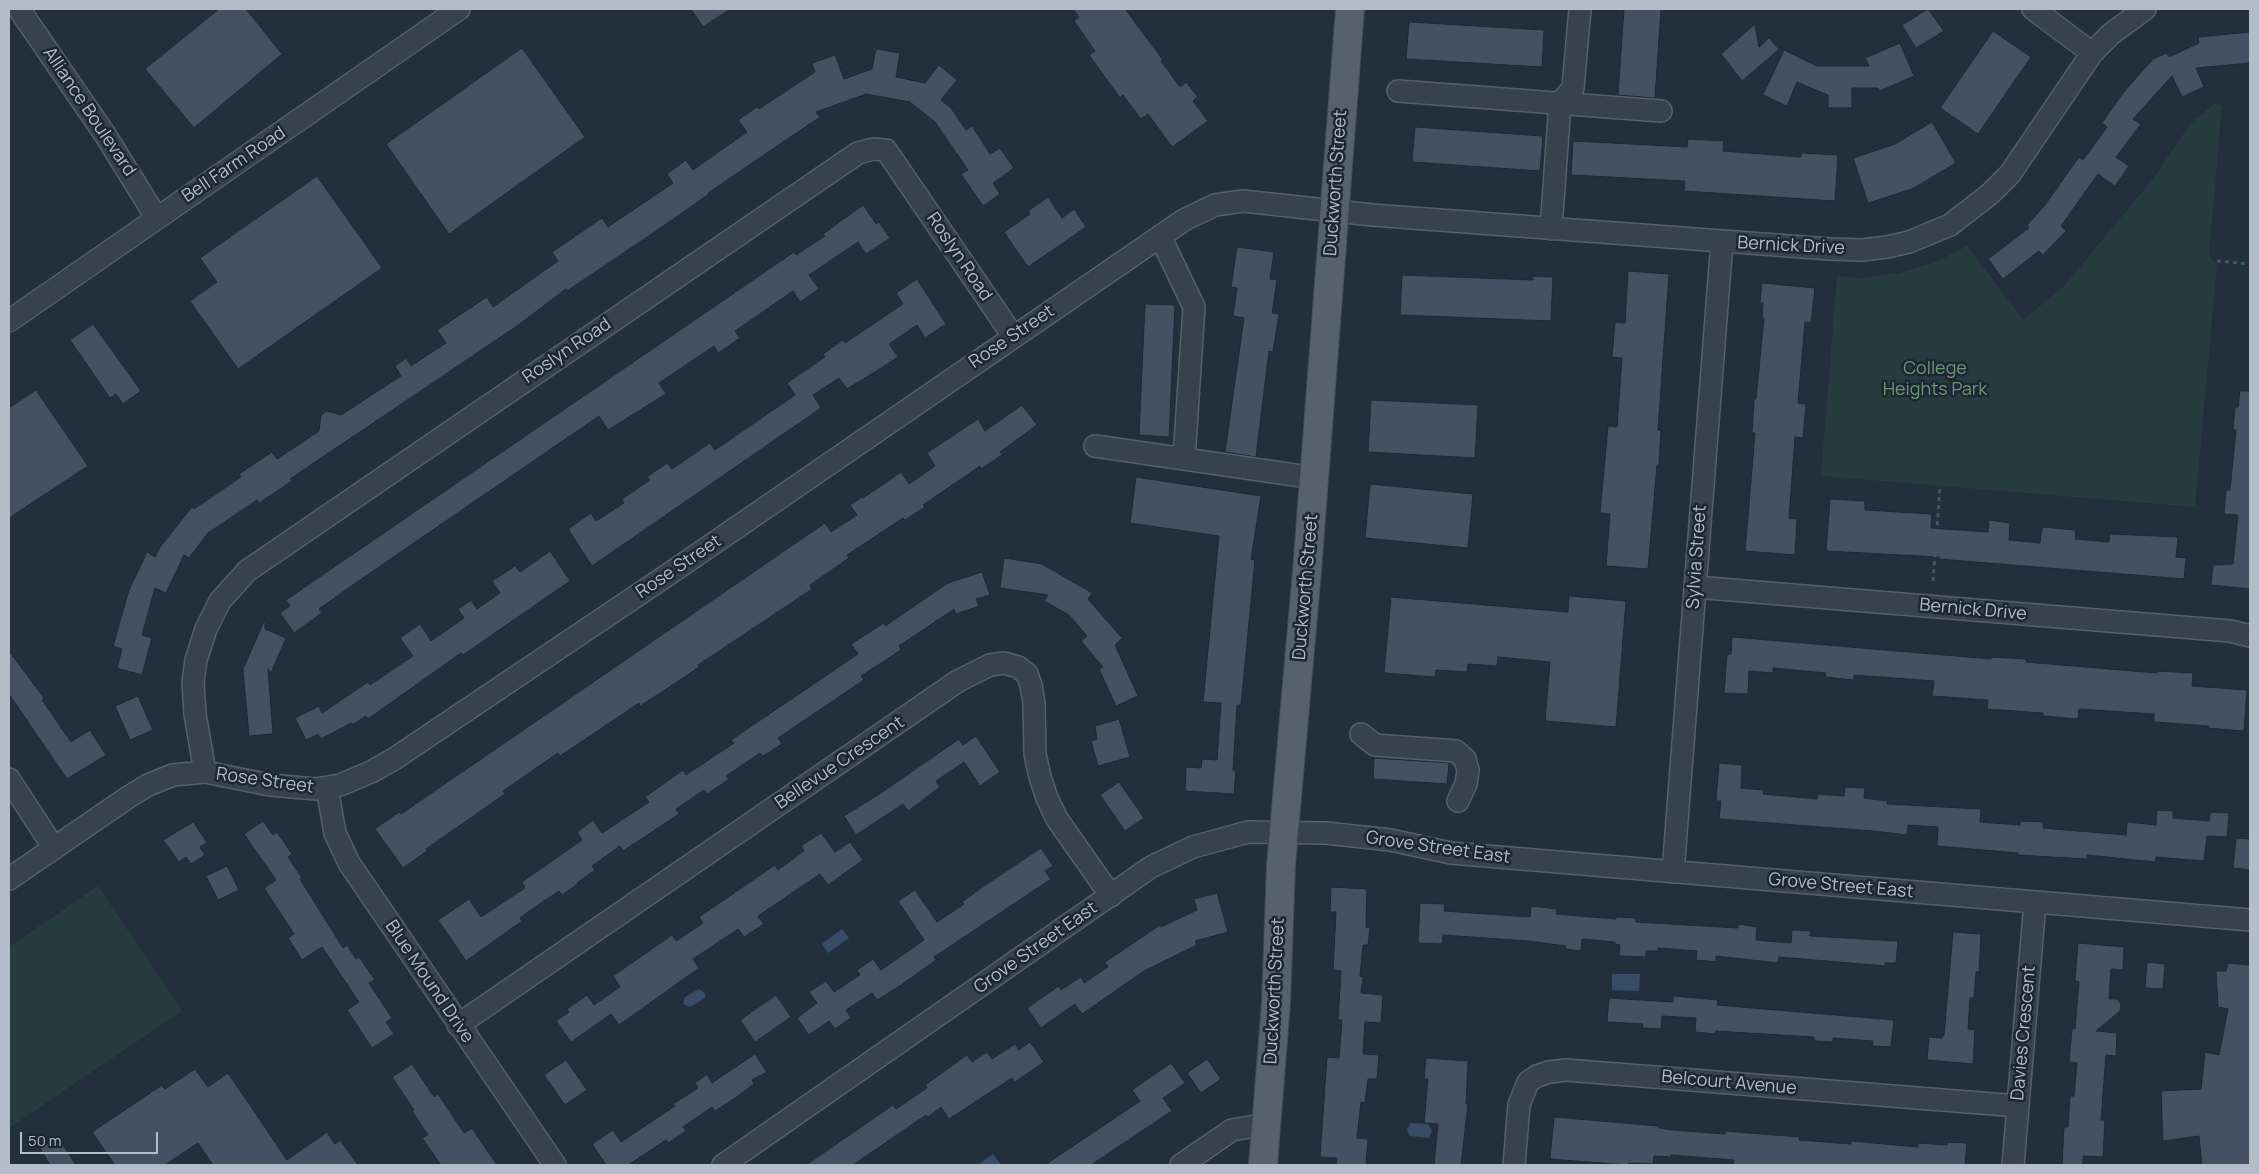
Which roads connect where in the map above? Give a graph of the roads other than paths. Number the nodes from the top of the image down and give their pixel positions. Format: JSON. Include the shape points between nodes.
{"nodes":[{"id":1,"x":19,"y":9,"type":"edge"},
{"id":2,"x":459,"y":9,"type":"edge"},
{"id":3,"x":1350,"y":9,"type":"edge"},
{"id":4,"x":1580,"y":9,"type":"edge"},
{"id":5,"x":2033,"y":9,"type":"edge"},
{"id":6,"x":2145,"y":9,"type":"edge"},
{"id":7,"x":2092,"y":52,"type":"junction"},
{"id":8,"x":1398,"y":91,"type":"dead end"},
{"id":9,"x":1560,"y":103,"type":"junction"},
{"id":10,"x":1660,"y":111,"type":"dead end"},
{"id":11,"x":1334,"y":211,"type":"junction"},
{"id":12,"x":156,"y":217,"type":"junction"},
{"id":13,"x":1551,"y":229,"type":"junction"},
{"id":14,"x":1160,"y":236,"type":"junction"},
{"id":15,"x":1722,"y":241,"type":"junction"},
{"id":16,"x":9,"y":321,"type":"edge"},
{"id":17,"x":1013,"y":336,"type":"junction"},
{"id":18,"x":1095,"y":446,"type":"dead end"},
{"id":19,"x":1184,"y":459,"type":"junction"},
{"id":20,"x":1315,"y":478,"type":"junction"},
{"id":21,"x":1695,"y":587,"type":"junction"},
{"id":22,"x":2250,"y":636,"type":"edge"},
{"id":23,"x":1361,"y":734,"type":"dead end"},
{"id":24,"x":204,"y":772,"type":"junction"},
{"id":25,"x":9,"y":779,"type":"edge"},
{"id":26,"x":327,"y":788,"type":"junction"},
{"id":27,"x":1458,"y":801,"type":"dead end"},
{"id":28,"x":1284,"y":832,"type":"junction"},
{"id":29,"x":54,"y":848,"type":"junction"},
{"id":30,"x":1673,"y":872,"type":"junction"},
{"id":31,"x":9,"y":879,"type":"edge"},
{"id":32,"x":1111,"y":896,"type":"junction"},
{"id":33,"x":2035,"y":902,"type":"junction"},
{"id":34,"x":2250,"y":920,"type":"edge"},
{"id":35,"x":458,"y":1025,"type":"junction"},
{"id":36,"x":2018,"y":1106,"type":"junction"},
{"id":37,"x":1267,"y":1124,"type":"junction"},
{"id":38,"x":555,"y":1165,"type":"edge"},
{"id":39,"x":723,"y":1165,"type":"edge"},
{"id":40,"x":1181,"y":1165,"type":"edge"},
{"id":41,"x":1264,"y":1165,"type":"edge"},
{"id":42,"x":1514,"y":1165,"type":"edge"},
{"id":43,"x":2013,"y":1165,"type":"edge"}],
"edges":[{"from":1,"to":12,"type":"street","name":"Alliance Boulevard","via":[[106,136]]},
{"from":2,"to":12,"type":"street","name":"Bell Farm Road"},
{"from":3,"to":11,"type":"main road","name":"Duckworth Street"},
{"from":4,"to":9,"type":"street","via":[[1573,88]]},
{"from":5,"to":7,"type":"street"},
{"from":6,"to":7,"type":"street","name":"Bernick Drive"},
{"from":7,"to":15,"type":"street","name":"Bernick Drive","via":[[2010,174],[1950,225],[1909,242],[1862,250]]},
{"from":8,"to":9,"type":"street"},
{"from":9,"to":10,"type":"street"},
{"from":9,"to":13,"type":"street"},
{"from":11,"to":13,"type":"street","name":"Bernick Drive"},
{"from":11,"to":14,"type":"street","name":"Rose Street","via":[[1231,202],[1198,212]]},
{"from":11,"to":20,"type":"main road","name":"Duckworth Street"},
{"from":12,"to":16,"type":"street","name":"Bell Farm Road"},
{"from":13,"to":15,"type":"street","name":"Bernick Drive"},
{"from":14,"to":17,"type":"street","name":"Rose Street"},
{"from":14,"to":19,"type":"street","via":[[1194,307]]},
{"from":15,"to":21,"type":"street","name":"Sylvia Street"},
{"from":17,"to":24,"type":"street","name":"Roslyn Road","via":[[886,150],[858,153],[247,571],[220,601],[196,660],[193,682],[195,714]]},
{"from":17,"to":26,"type":"street","name":"Rose Street","via":[[394,759],[353,781]]},
{"from":18,"to":19,"type":"street"},
{"from":19,"to":20,"type":"street"},
{"from":20,"to":28,"type":"main road","name":"Duckworth Street"},
{"from":21,"to":22,"type":"street","name":"Bernick Drive","via":[[2230,631]]},
{"from":21,"to":30,"type":"street","name":"Sylvia Street"},
{"from":23,"to":27,"type":"street","via":[[1375,745],[1456,751],[1465,759],[1468,770]]},
{"from":24,"to":26,"type":"street","name":"Rose Street","via":[[290,788]]},
{"from":24,"to":29,"type":"street","name":"Rose Street","via":[[172,774],[148,785]]},
{"from":25,"to":29,"type":"street"},
{"from":26,"to":35,"type":"street","name":"Blue Mound Drive","via":[[340,847]]},
{"from":28,"to":30,"type":"street","name":"Grove Street East","via":[[1390,840],[1451,853]]},
{"from":28,"to":32,"type":"street","name":"Grove Street East","via":[[1248,832],[1193,847],[1151,868]]},
{"from":28,"to":37,"type":"main road","name":"Duckworth Street"},
{"from":29,"to":31,"type":"street","name":"Rose Street"},
{"from":30,"to":33,"type":"street","name":"Grove Street East"},
{"from":32,"to":35,"type":"street","name":"Bellevue Crescent","via":[[1057,819],[1047,798],[1035,754],[1034,703],[1027,674],[1004,663],[990,665],[958,682]]},
{"from":32,"to":39,"type":"street","name":"Grove Street East"},
{"from":33,"to":34,"type":"street","name":"Grove Street East"},
{"from":33,"to":36,"type":"street","name":"Davies Crescent"},
{"from":35,"to":38,"type":"street","name":"Blue Mound Drive"},
{"from":36,"to":42,"type":"street","name":"Belcourt Avenue","via":[[1566,1070],[1549,1072],[1528,1082],[1519,1105]]},
{"from":36,"to":43,"type":"street","name":"Davies Crescent"},
{"from":37,"to":40,"type":"street","via":[[1232,1130]]},
{"from":37,"to":41,"type":"main road","name":"Duckworth Street"}]}
